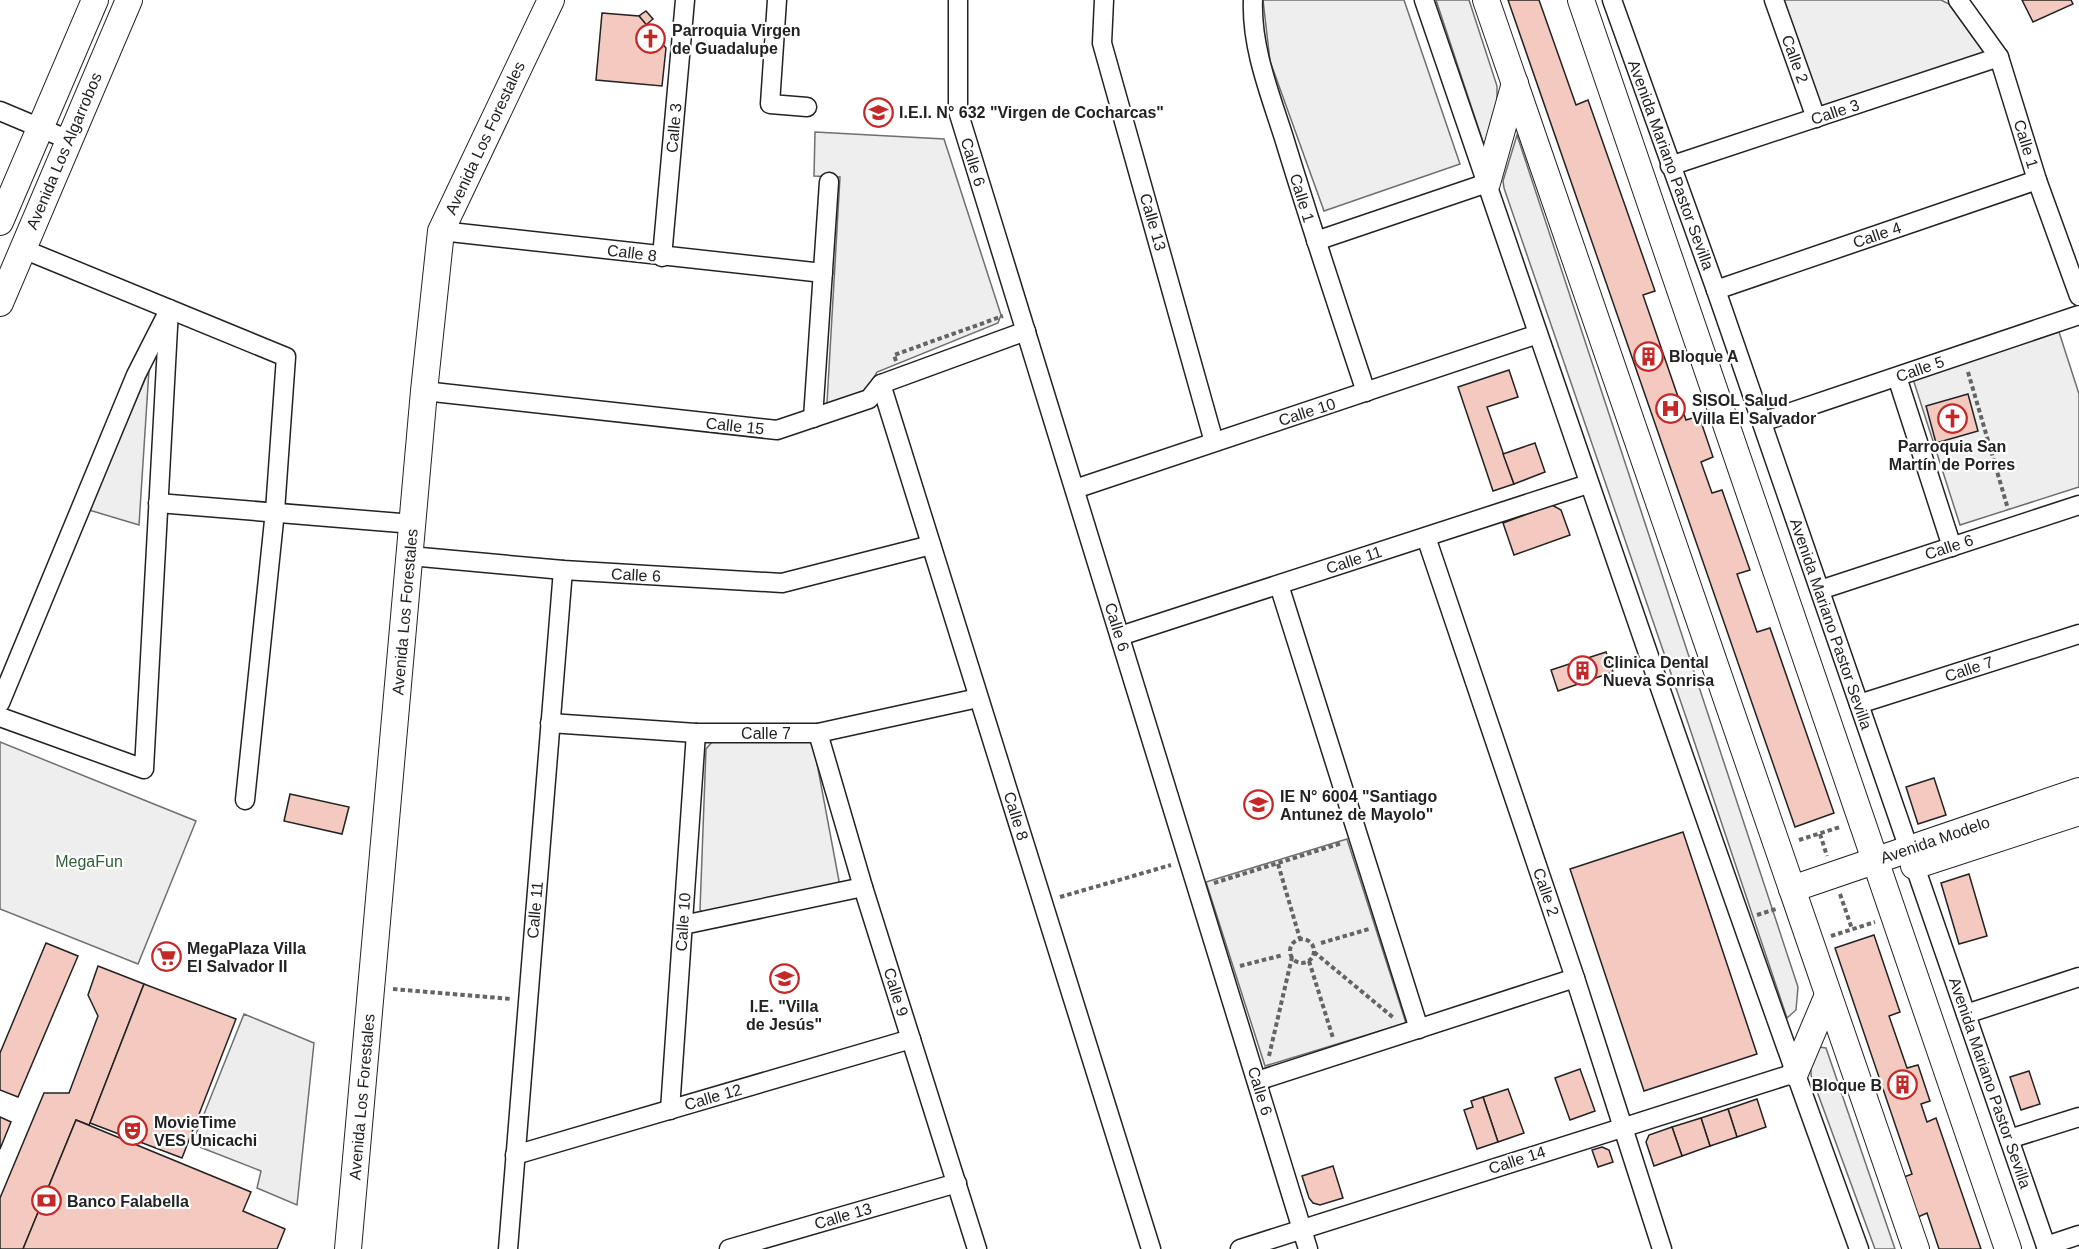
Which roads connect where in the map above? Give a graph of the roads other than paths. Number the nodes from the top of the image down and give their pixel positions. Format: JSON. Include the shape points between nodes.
{"nodes":[{"id":1,"x":95,"y":0,"type":"edge"},
{"id":2,"x":129,"y":0,"type":"edge"},
{"id":3,"x":551,"y":0,"type":"edge"},
{"id":4,"x":685,"y":0,"type":"edge"},
{"id":5,"x":777,"y":0,"type":"edge"},
{"id":6,"x":958,"y":0,"type":"edge"},
{"id":7,"x":1104,"y":0,"type":"edge"},
{"id":8,"x":1253,"y":0,"type":"edge"},
{"id":9,"x":1424,"y":0,"type":"edge"},
{"id":10,"x":1486,"y":0,"type":"edge"},
{"id":11,"x":1581,"y":0,"type":"edge"},
{"id":12,"x":1612,"y":0,"type":"edge"},
{"id":13,"x":1774,"y":0,"type":"edge"},
{"id":14,"x":1958,"y":0,"type":"edge"},
{"id":15,"x":1999,"y":57,"type":"junction"},
{"id":16,"x":1515,"y":83,"type":"junction"},
{"id":17,"x":807,"y":107,"type":"dead end"},
{"id":18,"x":0,"y":111,"type":"edge"},
{"id":19,"x":1816,"y":118,"type":"junction"},
{"id":20,"x":40,"y":128,"type":"junction"},
{"id":21,"x":69,"y":140,"type":"junction"},
{"id":22,"x":1670,"y":166,"type":"junction"},
{"id":23,"x":2037,"y":180,"type":"junction"},
{"id":24,"x":829,"y":182,"type":"dead end"},
{"id":25,"x":1487,"y":183,"type":"junction"},
{"id":26,"x":0,"y":222,"type":"edge"},
{"id":27,"x":441,"y":231,"type":"junction"},
{"id":28,"x":1316,"y":240,"type":"junction"},
{"id":29,"x":23,"y":249,"type":"junction"},
{"id":30,"x":662,"y":257,"type":"junction"},
{"id":31,"x":823,"y":273,"type":"junction"},
{"id":32,"x":1716,"y":290,"type":"junction"},
{"id":33,"x":2079,"y":296,"type":"edge"},
{"id":34,"x":0,"y":303,"type":"edge"},
{"id":35,"x":169,"y":309,"type":"junction"},
{"id":36,"x":2079,"y":315,"type":"edge"},
{"id":37,"x":1026,"y":331,"type":"junction"},
{"id":38,"x":1538,"y":334,"type":"junction"},
{"id":39,"x":1897,"y":376,"type":"junction"},
{"id":40,"x":880,"y":384,"type":"junction"},
{"id":41,"x":424,"y":391,"type":"junction"},
{"id":42,"x":1366,"y":392,"type":"junction"},
{"id":43,"x":813,"y":418,"type":"junction"},
{"id":44,"x":1762,"y":422,"type":"junction"},
{"id":45,"x":1214,"y":442,"type":"junction"},
{"id":46,"x":1588,"y":484,"type":"junction"},
{"id":47,"x":1075,"y":489,"type":"junction"},
{"id":48,"x":158,"y":503,"type":"junction"},
{"id":49,"x":2079,"y":505,"type":"edge"},
{"id":50,"x":275,"y":511,"type":"junction"},
{"id":51,"x":413,"y":524,"type":"junction"},
{"id":52,"x":1425,"y":537,"type":"junction"},
{"id":53,"x":931,"y":545,"type":"junction"},
{"id":54,"x":1952,"y":547,"type":"junction"},
{"id":55,"x":410,"y":555,"type":"junction"},
{"id":56,"x":563,"y":570,"type":"junction"},
{"id":57,"x":1279,"y":585,"type":"junction"},
{"id":58,"x":1820,"y":590,"type":"junction"},
{"id":59,"x":2079,"y":634,"type":"edge"},
{"id":60,"x":1120,"y":636,"type":"junction"},
{"id":61,"x":978,"y":698,"type":"junction"},
{"id":62,"x":0,"y":703,"type":"edge"},
{"id":63,"x":1859,"y":704,"type":"junction"},
{"id":64,"x":0,"y":717,"type":"edge"},
{"id":65,"x":550,"y":723,"type":"junction"},
{"id":66,"x":696,"y":733,"type":"junction"},
{"id":67,"x":818,"y":733,"type":"junction"},
{"id":68,"x":2079,"y":791,"type":"edge"},
{"id":69,"x":245,"y":800,"type":"dead end"},
{"id":70,"x":2079,"y":812,"type":"edge"},
{"id":71,"x":1912,"y":857,"type":"junction"},
{"id":72,"x":1878,"y":869,"type":"junction"},
{"id":73,"x":863,"y":887,"type":"junction"},
{"id":74,"x":1790,"y":900,"type":"junction"},
{"id":75,"x":683,"y":925,"type":"junction"},
{"id":76,"x":1575,"y":978,"type":"junction"},
{"id":77,"x":2079,"y":978,"type":"edge"},
{"id":78,"x":1828,"y":995,"type":"junction"},
{"id":79,"x":1966,"y":1014,"type":"junction"},
{"id":80,"x":1419,"y":1029,"type":"junction"},
{"id":81,"x":911,"y":1039,"type":"junction"},
{"id":82,"x":1795,"y":1073,"type":"junction"},
{"id":83,"x":1257,"y":1081,"type":"junction"},
{"id":84,"x":670,"y":1110,"type":"junction"},
{"id":85,"x":2079,"y":1117,"type":"edge"},
{"id":86,"x":1624,"y":1126,"type":"junction"},
{"id":87,"x":2009,"y":1139,"type":"junction"},
{"id":88,"x":515,"y":1155,"type":"junction"},
{"id":89,"x":957,"y":1183,"type":"junction"},
{"id":90,"x":1302,"y":1229,"type":"junction"},
{"id":91,"x":2079,"y":1235,"type":"edge"},
{"id":92,"x":2046,"y":1248,"type":"edge"},
{"id":93,"x":348,"y":1249,"type":"edge"},
{"id":94,"x":508,"y":1249,"type":"edge"},
{"id":95,"x":729,"y":1249,"type":"edge"},
{"id":96,"x":977,"y":1249,"type":"edge"},
{"id":97,"x":1151,"y":1249,"type":"edge"},
{"id":98,"x":1240,"y":1249,"type":"edge"},
{"id":99,"x":1308,"y":1249,"type":"edge"},
{"id":100,"x":1662,"y":1249,"type":"edge"},
{"id":101,"x":1859,"y":1249,"type":"edge"},
{"id":102,"x":1916,"y":1249,"type":"edge"},
{"id":103,"x":2008,"y":1249,"type":"edge"}],
"edges":[{"from":1,"to":20,"type":"main road","name":"Avenida Los Algarrobos"},
{"from":2,"to":21,"type":"main road","name":"Avenida Los Algarrobos"},
{"from":3,"to":27,"type":"main road","name":"Avenida Los Forestales"},
{"from":4,"to":30,"type":"street","name":"Calle 3"},
{"from":5,"to":17,"type":"street","via":[[770,104]]},
{"from":6,"to":37,"type":"street","name":"Calle 6","via":[[958,111]]},
{"from":7,"to":45,"type":"street","name":"Calle 13","via":[[1102,43]]},
{"from":8,"to":28,"type":"street","name":"Calle 1","via":[[1262,68]]},
{"from":9,"to":25,"type":"street"},
{"from":10,"to":16,"type":"main road"},
{"from":11,"to":72,"type":"main road","name":"Avenida Mariano Pastor Sevilla"},
{"from":12,"to":22,"type":"street","name":"Avenida Mariano Pastor Sevilla"},
{"from":13,"to":19,"type":"street","name":"Calle 2"},
{"from":14,"to":15,"type":"street","name":"Calle 1"},
{"from":15,"to":19,"type":"street","name":"Calle 3"},
{"from":15,"to":23,"type":"street","name":"Calle 1"},
{"from":16,"to":25,"type":"main road"},
{"from":16,"to":74,"type":"main road","via":[[1777,847]]},
{"from":18,"to":20,"type":"street"},
{"from":19,"to":22,"type":"street","name":"Calle 3"},
{"from":20,"to":21,"type":"street"},
{"from":20,"to":26,"type":"main road","name":"Avenida Los Algarrobos"},
{"from":21,"to":29,"type":"main road","name":"Avenida Los Algarrobos"},
{"from":22,"to":32,"type":"street","name":"Avenida Mariano Pastor Sevilla"},
{"from":23,"to":32,"type":"street","name":"Calle 4"},
{"from":23,"to":33,"type":"street","name":"Calle 1"},
{"from":24,"to":31,"type":"street"},
{"from":25,"to":28,"type":"street"},
{"from":25,"to":38,"type":"street"},
{"from":27,"to":30,"type":"street","name":"Calle 8"},
{"from":27,"to":41,"type":"main road","name":"Avenida Los Forestales"},
{"from":28,"to":42,"type":"street","name":"Calle 1"},
{"from":29,"to":34,"type":"main road","name":"Avenida Los Algarrobos"},
{"from":29,"to":35,"type":"street"},
{"from":30,"to":31,"type":"street","name":"Calle 8"},
{"from":31,"to":43,"type":"street"},
{"from":32,"to":44,"type":"street","name":"Avenida Mariano Pastor Sevilla"},
{"from":35,"to":48,"type":"street"},
{"from":35,"to":50,"type":"street","via":[[286,357]]},
{"from":35,"to":62,"type":"street","via":[[136,375]]},
{"from":36,"to":39,"type":"street","name":"Calle 5"},
{"from":37,"to":40,"type":"street","name":"Calle 15"},
{"from":37,"to":47,"type":"street","name":"Calle 6"},
{"from":38,"to":42,"type":"street","name":"Calle 10"},
{"from":38,"to":46,"type":"street"},
{"from":39,"to":44,"type":"street","name":"Calle 5"},
{"from":39,"to":54,"type":"street"},
{"from":40,"to":43,"type":"street","name":"Calle 15","via":[[869,399]]},
{"from":40,"to":53,"type":"street","name":"Calle 8"},
{"from":41,"to":43,"type":"street","name":"Calle 15","via":[[777,430]]},
{"from":41,"to":51,"type":"main road","name":"Avenida Los Forestales"},
{"from":42,"to":45,"type":"street","name":"Calle 10"},
{"from":44,"to":58,"type":"street","name":"Avenida Mariano Pastor Sevilla"},
{"from":45,"to":47,"type":"street","name":"Calle 10"},
{"from":46,"to":52,"type":"street","name":"Calle 11"},
{"from":46,"to":82,"type":"street"},
{"from":47,"to":60,"type":"street","name":"Calle 6"},
{"from":48,"to":50,"type":"street"},
{"from":48,"to":64,"type":"street","via":[[144,769]]},
{"from":49,"to":54,"type":"street","name":"Calle 6"},
{"from":50,"to":51,"type":"street"},
{"from":50,"to":69,"type":"street"},
{"from":51,"to":55,"type":"main road","name":"Avenida Los Forestales"},
{"from":52,"to":57,"type":"street","name":"Calle 11"},
{"from":52,"to":76,"type":"street","name":"Calle 2"},
{"from":53,"to":56,"type":"street","name":"Calle 6","via":[[782,583]]},
{"from":53,"to":61,"type":"street","name":"Calle 8"},
{"from":54,"to":58,"type":"street","name":"Calle 6"},
{"from":55,"to":56,"type":"street","name":"Calle 6"},
{"from":55,"to":93,"type":"main road","name":"Avenida Los Forestales"},
{"from":56,"to":65,"type":"street","name":"Calle 11"},
{"from":57,"to":60,"type":"street","name":"Calle 11"},
{"from":57,"to":80,"type":"street"},
{"from":58,"to":63,"type":"street","name":"Avenida Mariano Pastor Sevilla"},
{"from":59,"to":63,"type":"street","name":"Calle 7"},
{"from":60,"to":83,"type":"street","name":"Calle 6"},
{"from":61,"to":67,"type":"street","name":"Calle 7"},
{"from":61,"to":97,"type":"street","name":"Calle 8"},
{"from":63,"to":71,"type":"street","name":"Avenida Mariano Pastor Sevilla"},
{"from":65,"to":66,"type":"street","name":"Calle 7"},
{"from":65,"to":88,"type":"street","name":"Calle 11"},
{"from":66,"to":67,"type":"street","name":"Calle 7"},
{"from":66,"to":75,"type":"street","name":"Calle 10"},
{"from":67,"to":73,"type":"street","name":"Calle 9"},
{"from":68,"to":71,"type":"main road","name":"Avenida Modelo"},
{"from":70,"to":71,"type":"main road","name":"Avenida Modelo"},
{"from":71,"to":72,"type":"main road","name":"Avenida Modelo"},
{"from":71,"to":79,"type":"street","name":"Avenida Mariano Pastor Sevilla"},
{"from":72,"to":74,"type":"main road","name":"Avenida Modelo"},
{"from":72,"to":103,"type":"main road","name":"Avenida Mariano Pastor Sevilla"},
{"from":73,"to":75,"type":"street"},
{"from":73,"to":81,"type":"street","name":"Calle 9"},
{"from":74,"to":78,"type":"main road"},
{"from":75,"to":84,"type":"street","name":"Calle 10"},
{"from":76,"to":80,"type":"street"},
{"from":76,"to":86,"type":"street","name":"Calle 2"},
{"from":77,"to":79,"type":"street"},
{"from":78,"to":82,"type":"main road"},
{"from":78,"to":102,"type":"main road"},
{"from":79,"to":87,"type":"street","name":"Avenida Mariano Pastor Sevilla"},
{"from":80,"to":83,"type":"street"},
{"from":81,"to":84,"type":"street","name":"Calle 12"},
{"from":81,"to":89,"type":"street","name":"Calle 9"},
{"from":82,"to":86,"type":"street","name":"Calle 14"},
{"from":82,"to":101,"type":"street"},
{"from":83,"to":90,"type":"street","name":"Calle 6"},
{"from":84,"to":88,"type":"street","name":"Calle 12"},
{"from":85,"to":87,"type":"street"},
{"from":86,"to":90,"type":"street","name":"Calle 14"},
{"from":86,"to":100,"type":"street","name":"Calle 2"},
{"from":87,"to":92,"type":"street","name":"Avenida Mariano Pastor Sevilla"},
{"from":88,"to":94,"type":"street","name":"Calle 11"},
{"from":89,"to":95,"type":"street","name":"Calle 13"},
{"from":89,"to":96,"type":"street","name":"Calle 9"},
{"from":90,"to":98,"type":"street","name":"Calle 14"},
{"from":90,"to":99,"type":"street","name":"Calle 6"},
{"from":91,"to":92,"type":"street"}]}
